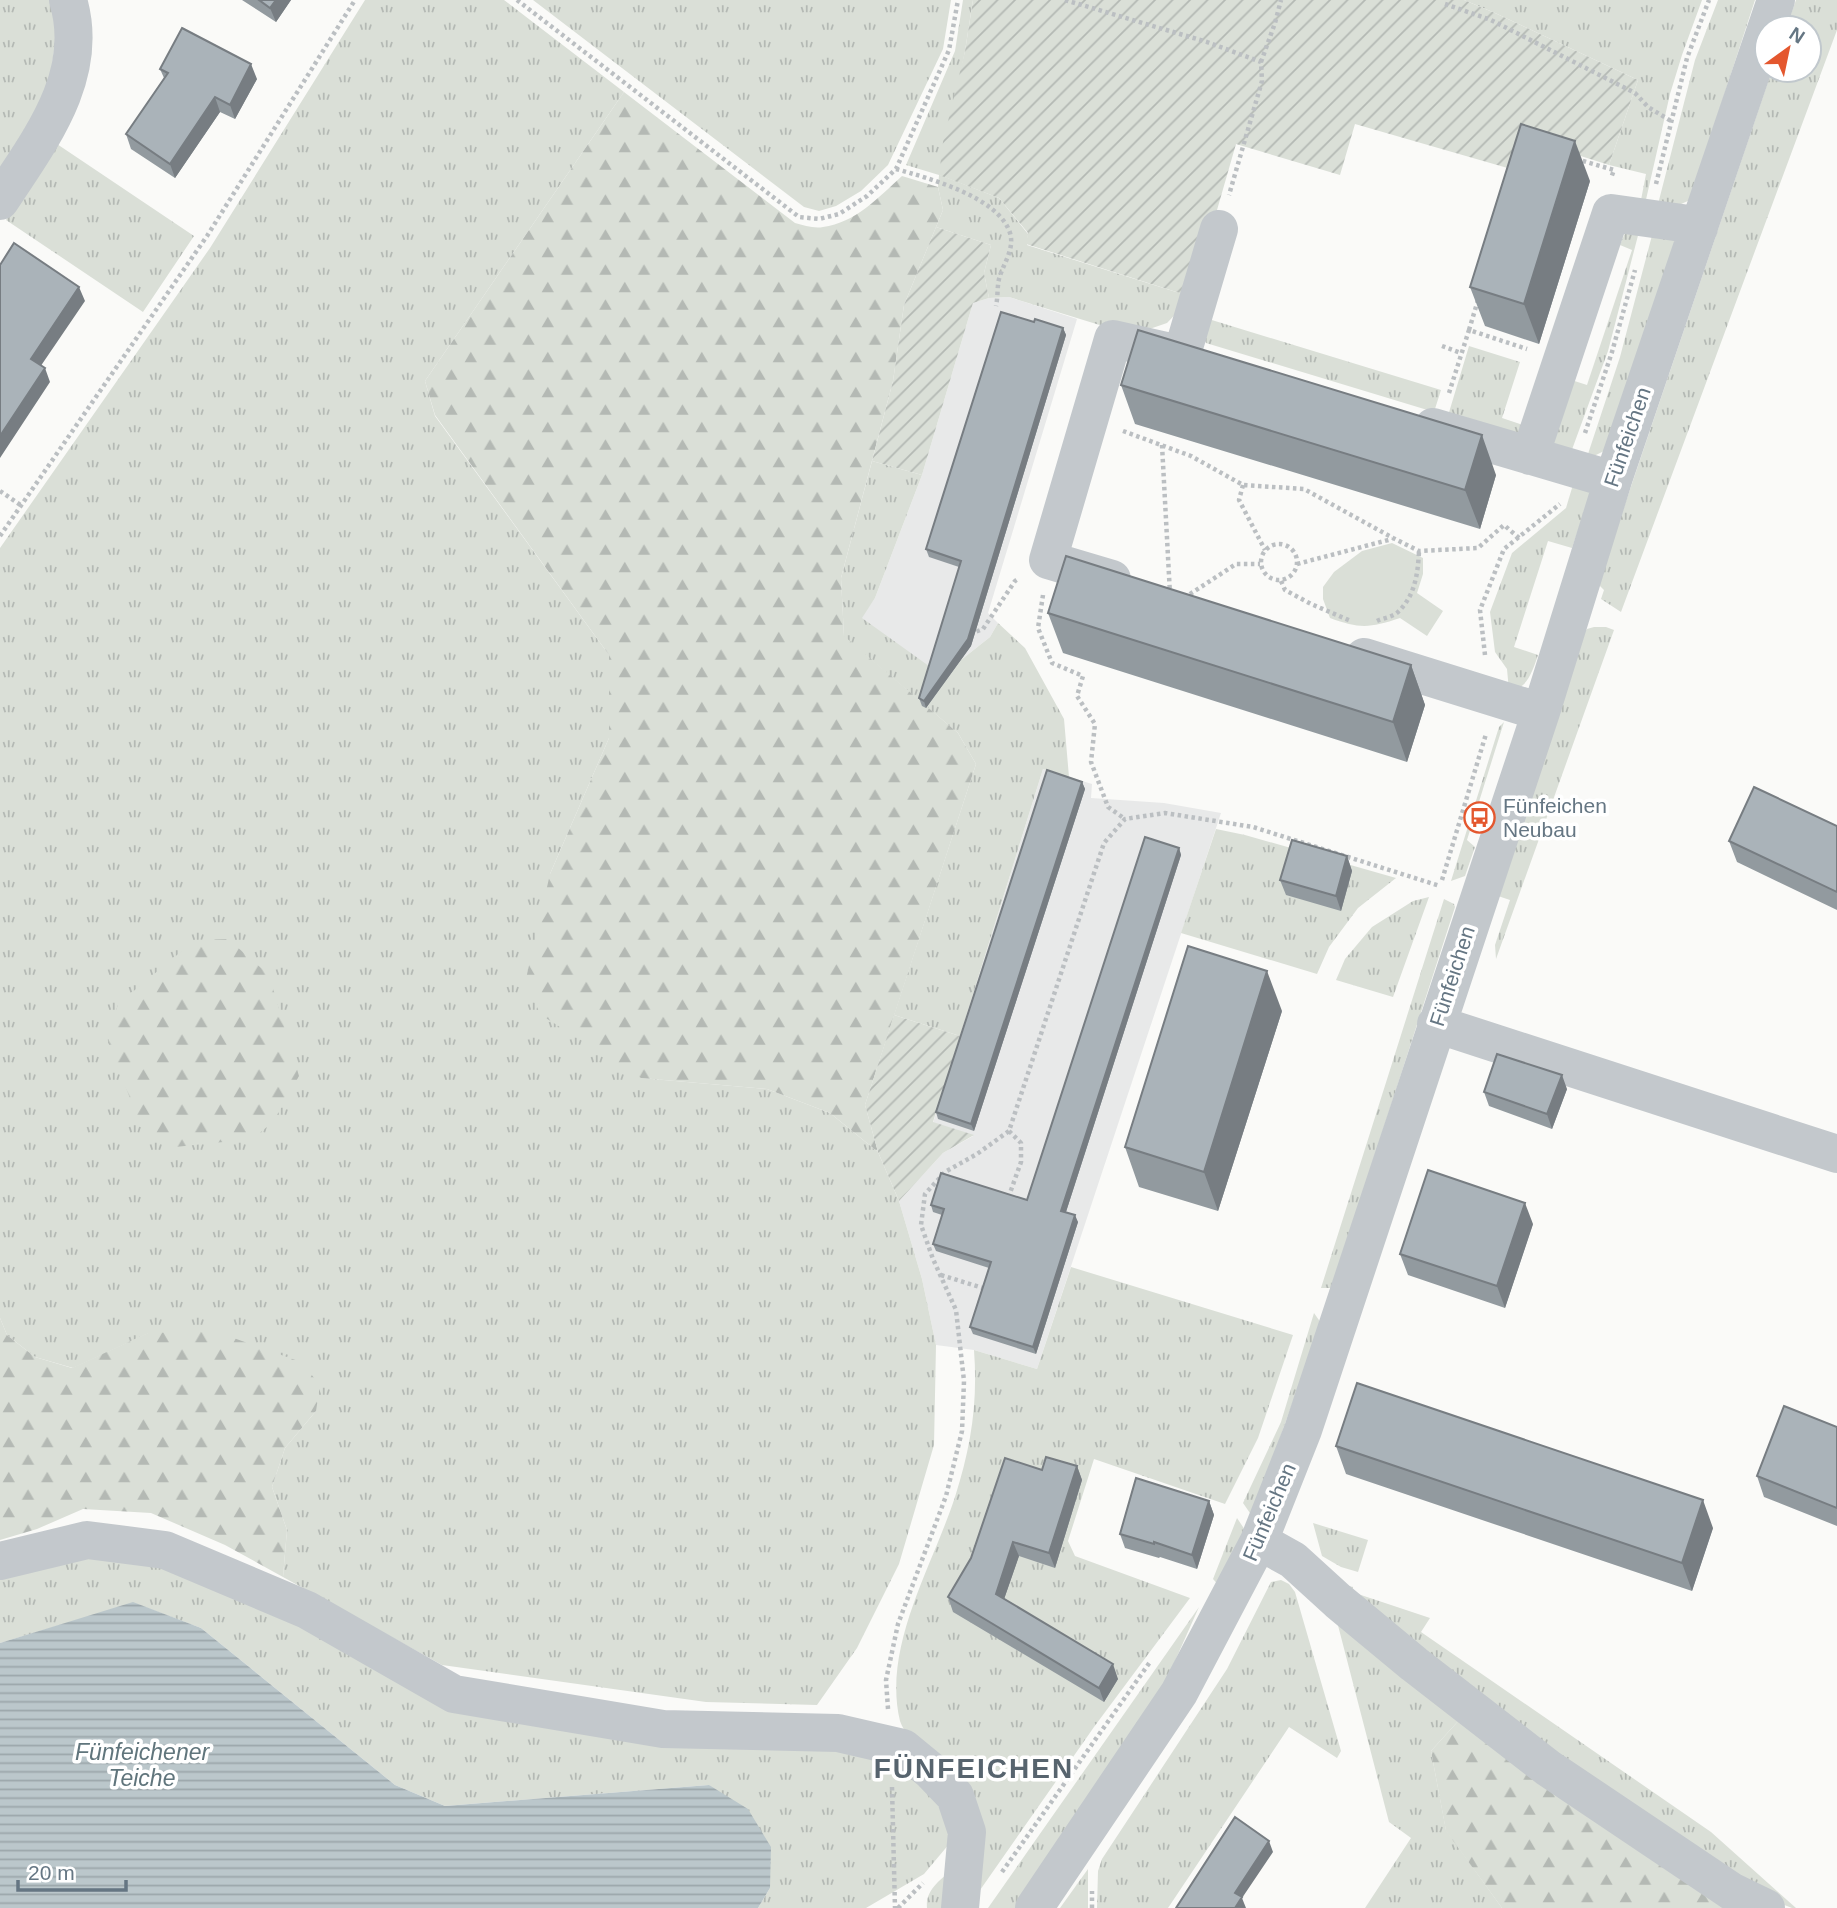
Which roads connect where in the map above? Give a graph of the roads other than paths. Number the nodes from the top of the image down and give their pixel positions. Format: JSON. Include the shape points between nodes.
{"nodes":[{"id":1,"x":68,"y":0,"type":"edge"},
{"id":2,"x":1776,"y":0,"type":"edge"},
{"id":3,"x":0,"y":201,"type":"edge"},
{"id":4,"x":1699,"y":228,"type":"junction"},
{"id":5,"x":1219,"y":229,"type":"road end"},
{"id":6,"x":1182,"y":354,"type":"junction"},
{"id":7,"x":1220,"y":365,"type":"edge"},
{"id":8,"x":1399,"y":417,"type":"edge"},
{"id":9,"x":1530,"y":456,"type":"junction"},
{"id":10,"x":1613,"y":480,"type":"junction"},
{"id":11,"x":1175,"y":599,"type":"edge"},
{"id":12,"x":1342,"y":634,"type":"road end"},
{"id":13,"x":1541,"y":712,"type":"junction"},
{"id":14,"x":1436,"y":1024,"type":"junction"},
{"id":15,"x":1837,"y":1154,"type":"edge"},
{"id":16,"x":1259,"y":1541,"type":"junction"},
{"id":17,"x":0,"y":1561,"type":"edge"},
{"id":18,"x":960,"y":1908,"type":"edge"},
{"id":19,"x":1034,"y":1908,"type":"edge"},
{"id":20,"x":1766,"y":1908,"type":"edge"}],
"edges":[{"from":1,"to":3,"type":"street","via":[[74,54],[60,103]]},
{"from":2,"to":4,"type":"street","name":"Fünfeichen"},
{"from":4,"to":9,"type":"street","via":[[1611,213]]},
{"from":4,"to":10,"type":"street","name":"Fünfeichen"},
{"from":5,"to":6,"type":"street"},
{"from":6,"to":7,"type":"street"},
{"from":6,"to":11,"type":"street","via":[[1113,339],[1048,560]]},
{"from":8,"to":9,"type":"street"},
{"from":9,"to":10,"type":"street"},
{"from":10,"to":13,"type":"street","name":"Fünfeichen"},
{"from":12,"to":13,"type":"street"},
{"from":13,"to":14,"type":"street","name":"Fünfeichen"},
{"from":14,"to":15,"type":"street"},
{"from":14,"to":16,"type":"street","name":"Fünfeichen","via":[[1303,1430]]},
{"from":16,"to":19,"type":"street","name":"Fünfeichen","via":[[1179,1693]]},
{"from":16,"to":20,"type":"street","via":[[1293,1560],[1548,1768],[1731,1891]]},
{"from":17,"to":18,"type":"street","via":[[86,1540],[165,1550],[307,1610],[454,1694],[663,1729],[838,1733],[903,1748],[955,1796],[967,1832]]}]}
